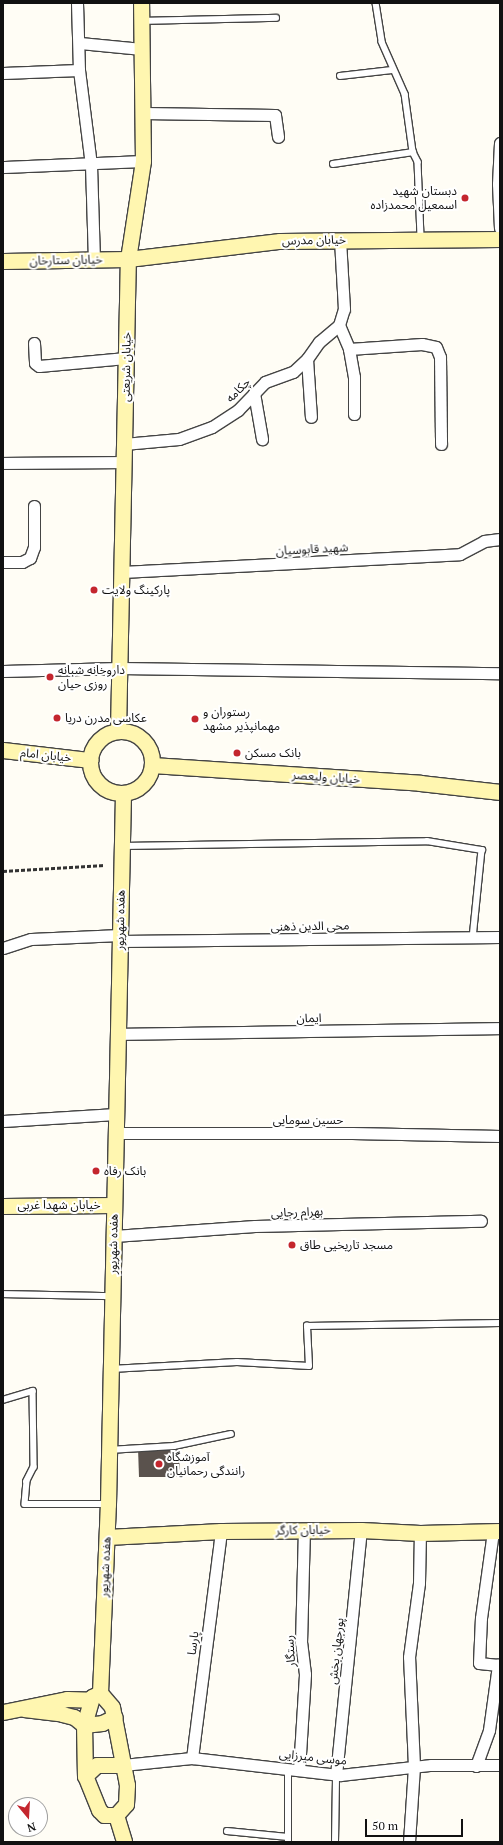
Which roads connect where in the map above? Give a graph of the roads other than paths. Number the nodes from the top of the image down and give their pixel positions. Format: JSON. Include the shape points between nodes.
{"nodes":[{"id":1,"x":77,"y":3,"type":"edge"},
{"id":2,"x":141,"y":3,"type":"edge"},
{"id":3,"x":376,"y":3,"type":"edge"},
{"id":4,"x":276,"y":18,"type":"dead end"},
{"id":5,"x":141,"y":21,"type":"junction"},
{"id":6,"x":80,"y":44,"type":"junction"},
{"id":7,"x":142,"y":49,"type":"junction"},
{"id":8,"x":79,"y":70,"type":"junction"},
{"id":9,"x":392,"y":70,"type":"junction"},
{"id":10,"x":3,"y":73,"type":"edge"},
{"id":11,"x":340,"y":76,"type":"dead end"},
{"id":12,"x":143,"y":113,"type":"junction"},
{"id":13,"x":278,"y":137,"type":"dead end"},
{"id":14,"x":500,"y":142,"type":"edge"},
{"id":15,"x":413,"y":152,"type":"junction"},
{"id":16,"x":142,"y":161,"type":"junction"},
{"id":17,"x":333,"y":164,"type":"dead end"},
{"id":18,"x":91,"y":165,"type":"junction"},
{"id":19,"x":3,"y":167,"type":"edge"},
{"id":20,"x":500,"y":228,"type":"edge"},
{"id":21,"x":500,"y":238,"type":"edge"},
{"id":22,"x":421,"y":239,"type":"junction"},
{"id":23,"x":340,"y":240,"type":"junction"},
{"id":24,"x":94,"y":260,"type":"junction"},
{"id":25,"x":128,"y":260,"type":"junction"},
{"id":26,"x":3,"y":261,"type":"edge"},
{"id":27,"x":339,"y":325,"type":"junction"},
{"id":28,"x":34,"y":343,"type":"dead end"},
{"id":29,"x":349,"y":349,"type":"junction"},
{"id":30,"x":126,"y":358,"type":"junction"},
{"id":31,"x":307,"y":359,"type":"junction"},
{"id":32,"x":254,"y":393,"type":"junction"},
{"id":33,"x":354,"y":414,"type":"dead end"},
{"id":34,"x":311,"y":417,"type":"dead end"},
{"id":35,"x":262,"y":439,"type":"dead end"},
{"id":36,"x":124,"y":444,"type":"junction"},
{"id":37,"x":441,"y":444,"type":"dead end"},
{"id":38,"x":124,"y":462,"type":"junction"},
{"id":39,"x":3,"y":463,"type":"edge"},
{"id":40,"x":34,"y":506,"type":"dead end"},
{"id":41,"x":500,"y":539,"type":"edge"},
{"id":42,"x":3,"y":562,"type":"edge"},
{"id":43,"x":122,"y":572,"type":"junction"},
{"id":44,"x":120,"y":668,"type":"junction"},
{"id":45,"x":3,"y":671,"type":"edge"},
{"id":46,"x":500,"y":673,"type":"edge"},
{"id":47,"x":118,"y":731,"type":"junction"},
{"id":48,"x":3,"y":750,"type":"edge"},
{"id":49,"x":90,"y":760,"type":"junction"},
{"id":50,"x":152,"y":765,"type":"junction"},
{"id":51,"x":500,"y":792,"type":"edge"},
{"id":52,"x":123,"y":794,"type":"junction"},
{"id":53,"x":122,"y":846,"type":"junction"},
{"id":54,"x":500,"y":937,"type":"edge"},
{"id":55,"x":120,"y":938,"type":"junction"},
{"id":56,"x":473,"y":938,"type":"junction"},
{"id":57,"x":3,"y":948,"type":"edge"},
{"id":58,"x":500,"y":1028,"type":"edge"},
{"id":59,"x":118,"y":1034,"type":"junction"},
{"id":60,"x":116,"y":1114,"type":"junction"},
{"id":61,"x":3,"y":1121,"type":"edge"},
{"id":62,"x":116,"y":1133,"type":"junction"},
{"id":63,"x":500,"y":1136,"type":"edge"},
{"id":64,"x":114,"y":1205,"type":"junction"},
{"id":65,"x":3,"y":1206,"type":"edge"},
{"id":66,"x":481,"y":1221,"type":"dead end"},
{"id":67,"x":114,"y":1236,"type":"junction"},
{"id":68,"x":3,"y":1294,"type":"edge"},
{"id":69,"x":112,"y":1296,"type":"junction"},
{"id":70,"x":500,"y":1323,"type":"edge"},
{"id":71,"x":111,"y":1369,"type":"junction"},
{"id":72,"x":3,"y":1400,"type":"edge"},
{"id":73,"x":231,"y":1434,"type":"dead end"},
{"id":74,"x":109,"y":1450,"type":"junction"},
{"id":75,"x":108,"y":1504,"type":"junction"},
{"id":76,"x":304,"y":1530,"type":"junction"},
{"id":77,"x":361,"y":1530,"type":"junction"},
{"id":78,"x":221,"y":1531,"type":"junction"},
{"id":79,"x":496,"y":1531,"type":"edge"},
{"id":80,"x":420,"y":1533,"type":"junction"},
{"id":81,"x":107,"y":1538,"type":"junction"},
{"id":82,"x":96,"y":1697,"type":"junction"},
{"id":83,"x":24,"y":1709,"type":"junction"},
{"id":84,"x":3,"y":1712,"type":"edge"},
{"id":85,"x":115,"y":1717,"type":"junction"},
{"id":86,"x":84,"y":1725,"type":"junction"},
{"id":87,"x":192,"y":1758,"type":"junction"},
{"id":88,"x":124,"y":1765,"type":"junction"},
{"id":89,"x":414,"y":1766,"type":"junction"},
{"id":90,"x":476,"y":1766,"type":"junction"},
{"id":91,"x":500,"y":1766,"type":"edge"},
{"id":92,"x":294,"y":1769,"type":"junction"},
{"id":93,"x":336,"y":1775,"type":"junction"},
{"id":94,"x":85,"y":1776,"type":"junction"},
{"id":95,"x":116,"y":1815,"type":"junction"},
{"id":96,"x":227,"y":1832,"type":"dead end"},
{"id":97,"x":288,"y":1840,"type":"edge"},
{"id":98,"x":124,"y":1842,"type":"edge"},
{"id":99,"x":335,"y":1842,"type":"edge"},
{"id":100,"x":409,"y":1842,"type":"edge"}],
"edges":[{"from":1,"to":6,"type":"street"},
{"from":2,"to":5,"type":"main road","name":"خیابان شریعتی"},
{"from":3,"to":9,"type":"lane","via":[[382,42]]},
{"from":4,"to":5,"type":"lane"},
{"from":5,"to":7,"type":"main road","name":"خیابان شریعتی"},
{"from":6,"to":7,"type":"street"},
{"from":6,"to":8,"type":"street"},
{"from":7,"to":12,"type":"main road","name":"خیابان شریعتی"},
{"from":8,"to":10,"type":"street"},
{"from":8,"to":18,"type":"street"},
{"from":9,"to":11,"type":"lane"},
{"from":9,"to":15,"type":"lane","via":[[405,94]]},
{"from":12,"to":13,"type":"street","via":[[275,116]]},
{"from":12,"to":16,"type":"main road","name":"خیابان شریعتی"},
{"from":14,"to":20,"type":"street"},
{"from":15,"to":17,"type":"lane"},
{"from":15,"to":22,"type":"lane","via":[[418,162]]},
{"from":16,"to":18,"type":"street"},
{"from":16,"to":25,"type":"main road","name":"خیابان شریعتی"},
{"from":18,"to":19,"type":"street"},
{"from":18,"to":24,"type":"street"},
{"from":21,"to":22,"type":"main road","name":"خیابان مدرس"},
{"from":22,"to":23,"type":"main road","name":"خیابان مدرس"},
{"from":23,"to":25,"type":"main road","name":"خیابان مدرس","via":[[280,241]]},
{"from":23,"to":27,"type":"street","via":[[344,309]]},
{"from":24,"to":25,"type":"main road","name":"خیابان ستارخان"},
{"from":24,"to":26,"type":"main road","name":"خیابان ستارخان"},
{"from":25,"to":30,"type":"main road","name":"خیابان شریعتی"},
{"from":27,"to":29,"type":"street"},
{"from":27,"to":31,"type":"street","name":"چکامه","via":[[319,342]]},
{"from":28,"to":30,"type":"street","via":[[35,362],[39,366]]},
{"from":29,"to":33,"type":"street","via":[[354,377]]},
{"from":29,"to":37,"type":"street","via":[[422,344],[436,347],[440,358]]},
{"from":30,"to":36,"type":"main road","name":"خیابان شریعتی"},
{"from":31,"to":32,"type":"street","name":"چکامه","via":[[293,372],[265,382]]},
{"from":31,"to":34,"type":"street"},
{"from":32,"to":35,"type":"street"},
{"from":32,"to":36,"type":"street","name":"چکامه","via":[[238,410],[212,427],[179,439]]},
{"from":36,"to":38,"type":"main road","name":"خیابان شریعتی"},
{"from":38,"to":39,"type":"street"},
{"from":38,"to":43,"type":"main road","name":"خیابان شریعتی"},
{"from":40,"to":42,"type":"street","via":[[34,547],[30,558],[22,562]]},
{"from":41,"to":43,"type":"street","name":"شهید قابوسیان","via":[[484,541],[460,554]]},
{"from":43,"to":44,"type":"main road","name":"خیابان شریعتی"},
{"from":44,"to":45,"type":"street"},
{"from":44,"to":46,"type":"street"},
{"from":44,"to":47,"type":"main road","name":"خیابان شریعتی"},
{"from":47,"to":49,"type":"main road","via":[[102,737],[96,744]]},
{"from":47,"to":50,"type":"main road","via":[[139,737],[149,750]]},
{"from":48,"to":49,"type":"main road","name":"خیابان امام"},
{"from":49,"to":52,"type":"main road","via":[[90,770],[99,784],[112,792]]},
{"from":50,"to":51,"type":"main road","name":"خیابان ولیعصر","via":[[420,783]]},
{"from":50,"to":52,"type":"main road","via":[[146,781]]},
{"from":52,"to":53,"type":"main road","name":"هفده شهریور"},
{"from":53,"to":55,"type":"main road","name":"هفده شهریور"},
{"from":53,"to":56,"type":"lane","via":[[427,841],[482,850]]},
{"from":54,"to":56,"type":"street","name":"محی الدین ذهنی"},
{"from":55,"to":56,"type":"street","name":"محی الدین ذهنی"},
{"from":55,"to":57,"type":"street","name":"محی الدین ذهنی","via":[[31,939]]},
{"from":55,"to":59,"type":"main road","name":"هفده شهریور"},
{"from":58,"to":59,"type":"street","name":"ایمان"},
{"from":59,"to":60,"type":"main road","name":"هفده شهریور"},
{"from":60,"to":61,"type":"street"},
{"from":60,"to":62,"type":"main road","name":"هفده شهریور"},
{"from":62,"to":63,"type":"street","name":"حسین سومایی"},
{"from":62,"to":64,"type":"main road","name":"هفده شهریور"},
{"from":64,"to":65,"type":"main road","name":"خیابان شهدا غربی"},
{"from":64,"to":67,"type":"main road","name":"هفده شهریور"},
{"from":66,"to":67,"type":"street","name":"بهرام رجایی","via":[[255,1226]]},
{"from":67,"to":69,"type":"main road","name":"هفده شهریور"},
{"from":68,"to":69,"type":"lane"},
{"from":69,"to":71,"type":"main road","name":"هفده شهریور"},
{"from":70,"to":71,"type":"lane","via":[[307,1326],[309,1366],[237,1362]]},
{"from":71,"to":74,"type":"main road","name":"هفده شهریور"},
{"from":72,"to":75,"type":"lane","via":[[33,1391],[34,1467],[27,1481],[25,1504]]},
{"from":73,"to":74,"type":"lane","via":[[174,1446]]},
{"from":74,"to":75,"type":"main road","name":"هفده شهریور"},
{"from":75,"to":81,"type":"main road","name":"هفده شهریور"},
{"from":76,"to":77,"type":"main road","name":"خیابان کارگر"},
{"from":76,"to":78,"type":"main road","name":"خیابان کارگر"},
{"from":76,"to":92,"type":"street","name":"رستگار","via":[[300,1643],[305,1674]]},
{"from":77,"to":80,"type":"main road","name":"خیابان کارگر"},
{"from":77,"to":93,"type":"street","name":"پورجهان بخش"},
{"from":78,"to":81,"type":"main road","name":"خیابان کارگر"},
{"from":78,"to":87,"type":"street","name":"پارسا"},
{"from":79,"to":80,"type":"main road","name":"خیابان کارگر"},
{"from":79,"to":90,"type":"street","via":[[481,1618],[479,1663],[498,1665],[489,1730]]},
{"from":80,"to":89,"type":"street","via":[[419,1583],[409,1657]]},
{"from":81,"to":82,"type":"main road","name":"هفده شهریور"},
{"from":82,"to":83,"type":"main road","via":[[67,1699]]},
{"from":82,"to":85,"type":"main road","via":[[109,1701]]},
{"from":82,"to":86,"type":"main road","name":"هفده شهریور"},
{"from":83,"to":84,"type":"main road"},
{"from":83,"to":86,"type":"main road","via":[[74,1717]]},
{"from":85,"to":86,"type":"main road","via":[[102,1723]]},
{"from":85,"to":88,"type":"main road"},
{"from":86,"to":94,"type":"main road","name":"هفده شهریور"},
{"from":87,"to":88,"type":"street","name":"موسی میرزایی"},
{"from":87,"to":92,"type":"street","name":"موسی میرزایی"},
{"from":88,"to":94,"type":"main road","via":[[97,1765]]},
{"from":88,"to":95,"type":"main road","via":[[126,1804]]},
{"from":89,"to":90,"type":"street","name":"موسی میرزایی"},
{"from":89,"to":93,"type":"street","name":"موسی میرزایی","via":[[366,1774]]},
{"from":89,"to":100,"type":"street"},
{"from":90,"to":91,"type":"street","name":"موسی میرزایی"},
{"from":92,"to":93,"type":"street","name":"موسی میرزایی"},
{"from":92,"to":97,"type":"lane"},
{"from":93,"to":99,"type":"lane"},
{"from":94,"to":95,"type":"main road","via":[[99,1810],[104,1814]]},
{"from":95,"to":98,"type":"main road"},
{"from":96,"to":97,"type":"lane"}]}
